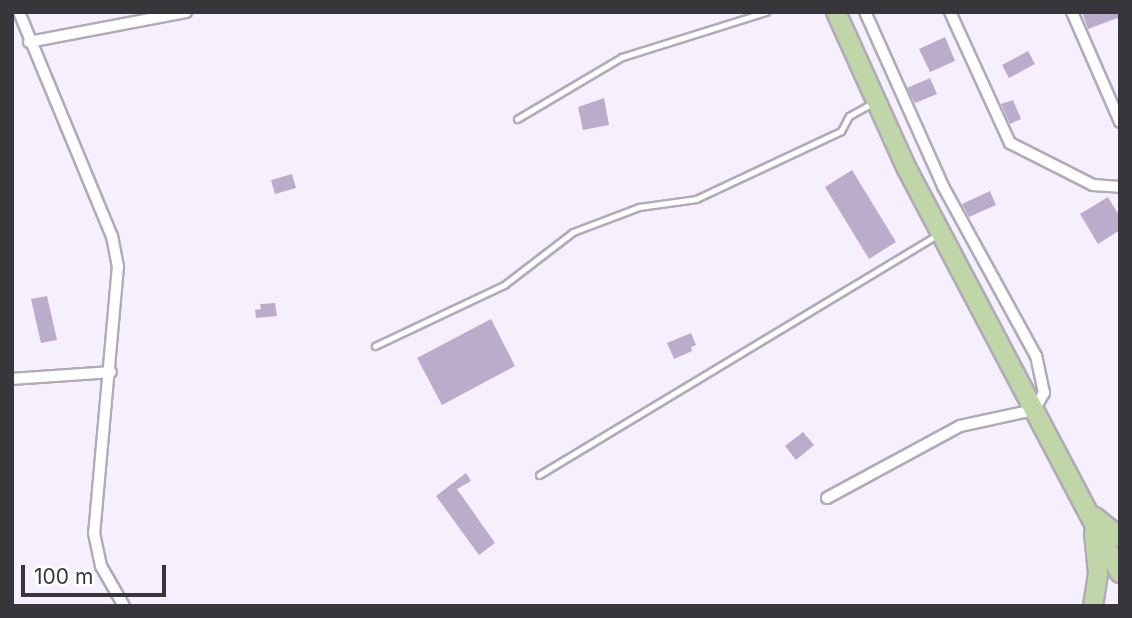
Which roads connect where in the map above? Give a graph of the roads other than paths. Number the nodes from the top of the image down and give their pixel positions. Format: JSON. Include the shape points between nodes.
{"nodes":[{"id":1,"x":19,"y":12,"type":"edge"},
{"id":2,"x":186,"y":12,"type":"edge"},
{"id":3,"x":766,"y":12,"type":"edge"},
{"id":4,"x":836,"y":12,"type":"edge"},
{"id":5,"x":865,"y":12,"type":"edge"},
{"id":6,"x":950,"y":12,"type":"edge"},
{"id":7,"x":1072,"y":12,"type":"edge"},
{"id":8,"x":29,"y":42,"type":"junction"},
{"id":9,"x":874,"y":102,"type":"junction"},
{"id":10,"x":517,"y":118,"type":"dead end"},
{"id":11,"x":1120,"y":122,"type":"edge"},
{"id":12,"x":1120,"y":187,"type":"edge"},
{"id":13,"x":940,"y":232,"type":"junction"},
{"id":14,"x":375,"y":346,"type":"dead end"},
{"id":15,"x":111,"y":372,"type":"junction"},
{"id":16,"x":12,"y":379,"type":"edge"},
{"id":17,"x":1034,"y":410,"type":"junction"},
{"id":18,"x":539,"y":475,"type":"dead end"},
{"id":19,"x":827,"y":498,"type":"dead end"},
{"id":20,"x":1089,"y":512,"type":"junction"},
{"id":21,"x":1120,"y":537,"type":"edge"},
{"id":22,"x":1120,"y":573,"type":"edge"},
{"id":23,"x":124,"y":606,"type":"edge"},
{"id":24,"x":1093,"y":606,"type":"edge"}],
"edges":[{"from":1,"to":8,"type":"street"},
{"from":2,"to":8,"type":"street"},
{"from":3,"to":10,"type":"lane","via":[[622,57]]},
{"from":4,"to":9,"type":"main road"},
{"from":5,"to":17,"type":"street","via":[[943,186],[1036,356],[1044,393]]},
{"from":6,"to":12,"type":"street","via":[[1010,143],[1093,185]]},
{"from":7,"to":11,"type":"street"},
{"from":8,"to":15,"type":"street","via":[[112,236],[118,266]]},
{"from":9,"to":13,"type":"main road"},
{"from":9,"to":14,"type":"lane","via":[[849,116],[841,131],[696,199],[639,207],[573,232],[504,285]]},
{"from":13,"to":17,"type":"main road"},
{"from":13,"to":18,"type":"lane"},
{"from":15,"to":16,"type":"street"},
{"from":15,"to":23,"type":"street","via":[[94,533],[101,566]]},
{"from":17,"to":19,"type":"street","via":[[960,426]]},
{"from":17,"to":20,"type":"main road"},
{"from":20,"to":21,"type":"main road"},
{"from":20,"to":22,"type":"main road"},
{"from":20,"to":24,"type":"main road","via":[[1098,550]]}]}
